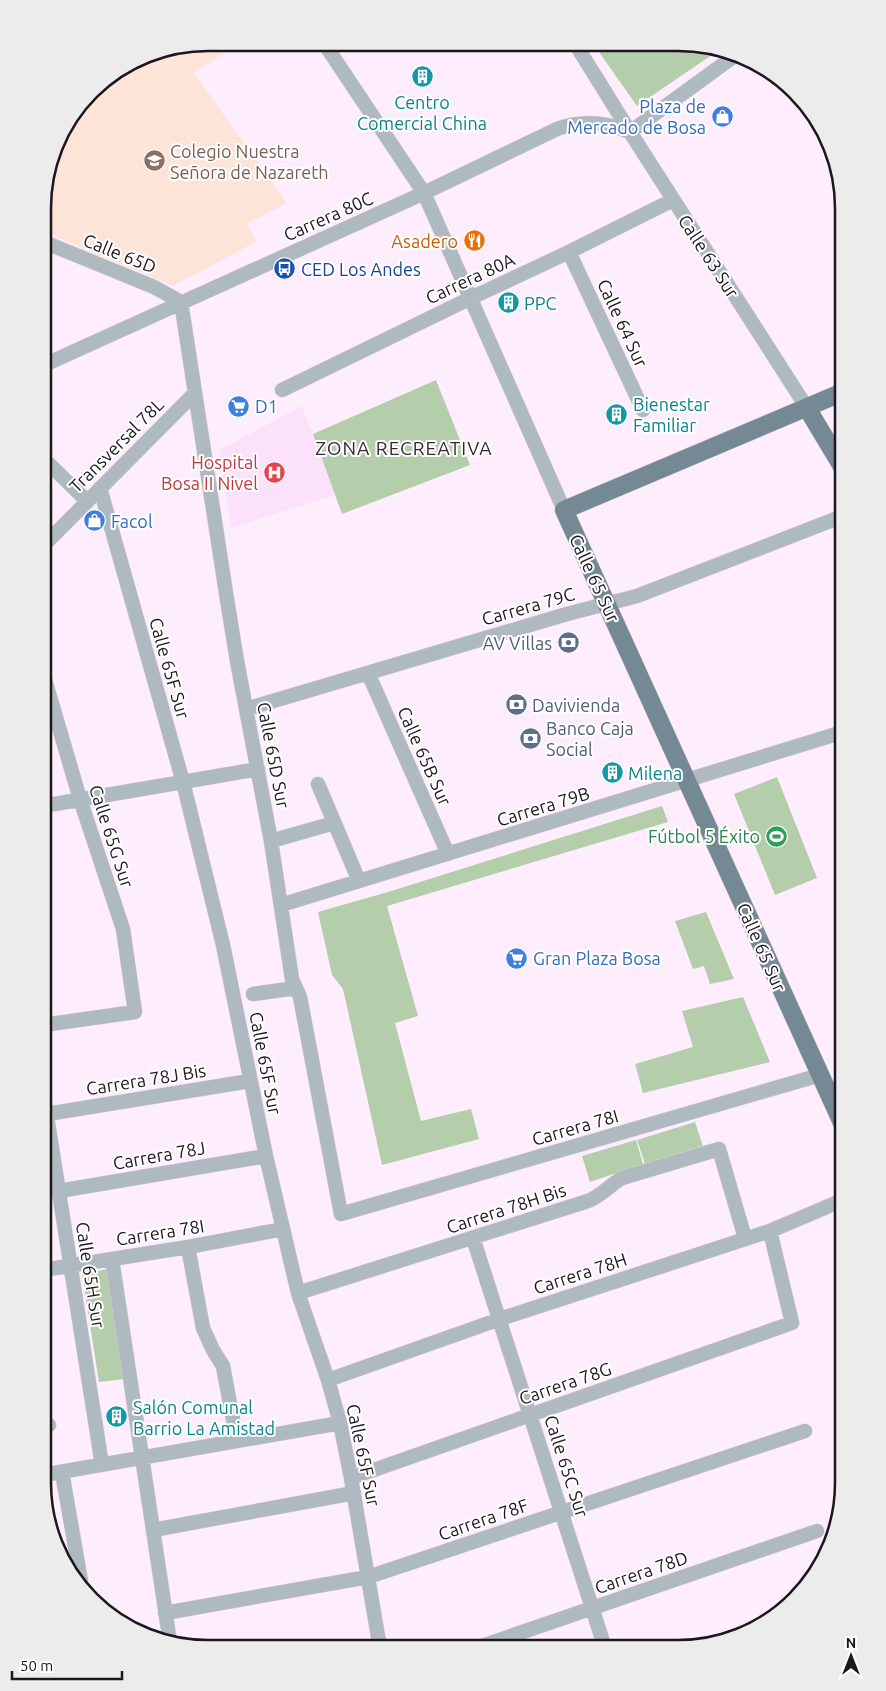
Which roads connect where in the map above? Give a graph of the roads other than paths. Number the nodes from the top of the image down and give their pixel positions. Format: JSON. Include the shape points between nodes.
{"nodes":[{"id":1,"x":329,"y":51,"type":"edge"},
{"id":2,"x":580,"y":51,"type":"edge"},
{"id":3,"x":729,"y":60,"type":"edge"},
{"id":4,"x":630,"y":132,"type":"junction"},
{"id":5,"x":424,"y":193,"type":"junction"},
{"id":6,"x":673,"y":200,"type":"junction"},
{"id":7,"x":51,"y":245,"type":"edge"},
{"id":8,"x":569,"y":252,"type":"junction"},
{"id":9,"x":471,"y":298,"type":"junction"},
{"id":10,"x":181,"y":302,"type":"junction"},
{"id":11,"x":51,"y":362,"type":"edge"},
{"id":12,"x":282,"y":390,"type":"dead end"},
{"id":13,"x":195,"y":393,"type":"junction"},
{"id":14,"x":835,"y":396,"type":"edge"},
{"id":15,"x":807,"y":408,"type":"junction"},
{"id":16,"x":642,"y":410,"type":"dead end"},
{"id":17,"x":835,"y":454,"type":"edge"},
{"id":18,"x":51,"y":466,"type":"edge"},
{"id":19,"x":100,"y":488,"type":"junction"},
{"id":20,"x":87,"y":501,"type":"junction"},
{"id":21,"x":564,"y":510,"type":"junction"},
{"id":22,"x":835,"y":519,"type":"edge"},
{"id":23,"x":51,"y":539,"type":"edge"},
{"id":24,"x":607,"y":604,"type":"junction"},
{"id":25,"x":368,"y":673,"type":"junction"},
{"id":26,"x":51,"y":700,"type":"edge"},
{"id":27,"x":246,"y":709,"type":"junction"},
{"id":28,"x":835,"y":735,"type":"edge"},
{"id":29,"x":258,"y":769,"type":"junction"},
{"id":30,"x":687,"y":781,"type":"junction"},
{"id":31,"x":183,"y":782,"type":"junction"},
{"id":32,"x":318,"y":784,"type":"dead end"},
{"id":33,"x":80,"y":799,"type":"junction"},
{"id":34,"x":51,"y":804,"type":"edge"},
{"id":35,"x":334,"y":824,"type":"junction"},
{"id":36,"x":271,"y":841,"type":"junction"},
{"id":37,"x":448,"y":854,"type":"junction"},
{"id":38,"x":359,"y":881,"type":"junction"},
{"id":39,"x":281,"y":905,"type":"junction"},
{"id":40,"x":296,"y":988,"type":"junction"},
{"id":41,"x":253,"y":994,"type":"dead end"},
{"id":42,"x":51,"y":1024,"type":"edge"},
{"id":43,"x":820,"y":1075,"type":"junction"},
{"id":44,"x":250,"y":1081,"type":"junction"},
{"id":45,"x":834,"y":1106,"type":"edge"},
{"id":46,"x":51,"y":1113,"type":"edge"},
{"id":47,"x":51,"y":1144,"type":"edge"},
{"id":48,"x":266,"y":1156,"type":"junction"},
{"id":49,"x":59,"y":1191,"type":"junction"},
{"id":50,"x":834,"y":1204,"type":"edge"},
{"id":51,"x":341,"y":1214,"type":"joint"},
{"id":52,"x":283,"y":1229,"type":"junction"},
{"id":53,"x":770,"y":1231,"type":"junction"},
{"id":54,"x":473,"y":1238,"type":"junction"},
{"id":55,"x":745,"y":1238,"type":"junction"},
{"id":56,"x":188,"y":1247,"type":"junction"},
{"id":57,"x":112,"y":1258,"type":"junction"},
{"id":58,"x":71,"y":1265,"type":"junction"},
{"id":59,"x":51,"y":1269,"type":"edge"},
{"id":60,"x":298,"y":1293,"type":"junction"},
{"id":61,"x":500,"y":1319,"type":"junction"},
{"id":62,"x":328,"y":1380,"type":"junction"},
{"id":63,"x":531,"y":1415,"type":"junction"},
{"id":64,"x":340,"y":1423,"type":"junction"},
{"id":65,"x":805,"y":1431,"type":"dead end"},
{"id":66,"x":237,"y":1441,"type":"junction"},
{"id":67,"x":142,"y":1458,"type":"junction"},
{"id":68,"x":102,"y":1465,"type":"junction"},
{"id":69,"x":62,"y":1472,"type":"junction"},
{"id":70,"x":51,"y":1474,"type":"edge"},
{"id":71,"x":352,"y":1478,"type":"junction"},
{"id":72,"x":354,"y":1493,"type":"junction"},
{"id":73,"x":562,"y":1512,"type":"junction"},
{"id":74,"x":153,"y":1530,"type":"junction"},
{"id":75,"x":817,"y":1531,"type":"dead end"},
{"id":76,"x":81,"y":1573,"type":"edge"},
{"id":77,"x":368,"y":1577,"type":"junction"},
{"id":78,"x":592,"y":1608,"type":"junction"},
{"id":79,"x":165,"y":1613,"type":"junction"},
{"id":80,"x":169,"y":1634,"type":"edge"},
{"id":81,"x":379,"y":1640,"type":"edge"},
{"id":82,"x":499,"y":1640,"type":"edge"},
{"id":83,"x":602,"y":1640,"type":"edge"}],
"edges":[{"from":1,"to":5,"type":"street","name":"Calle 65 Sur"},
{"from":2,"to":4,"type":"street","name":"Calle 63 Sur"},
{"from":3,"to":4,"type":"street"},
{"from":4,"to":5,"type":"street","name":"Carrera 80C","via":[[593,123],[568,125]]},
{"from":4,"to":6,"type":"street","name":"Calle 63 Sur"},
{"from":5,"to":9,"type":"street","name":"Calle 65 Sur"},
{"from":5,"to":10,"type":"street","name":"Carrera 80C"},
{"from":6,"to":8,"type":"street","name":"Carrera 80A"},
{"from":6,"to":15,"type":"street","name":"Calle 63 Sur"},
{"from":7,"to":10,"type":"street","name":"Calle 65D","via":[[154,287]]},
{"from":8,"to":9,"type":"street","name":"Carrera 80A"},
{"from":8,"to":16,"type":"street","name":"Calle 64 Sur"},
{"from":9,"to":12,"type":"street","name":"Carrera 80A"},
{"from":9,"to":21,"type":"street","name":"Calle 65 Sur"},
{"from":10,"to":11,"type":"street","name":"Carrera 80C"},
{"from":10,"to":13,"type":"street","name":"Calle 65D Sur"},
{"from":13,"to":19,"type":"street","name":"Transversal 78L"},
{"from":13,"to":27,"type":"street","name":"Calle 65D Sur"},
{"from":14,"to":15,"type":"main road"},
{"from":15,"to":17,"type":"main road","name":"Calle 63 Sur"},
{"from":15,"to":21,"type":"main road"},
{"from":18,"to":20,"type":"street"},
{"from":19,"to":20,"type":"street","name":"Transversal 78L"},
{"from":19,"to":31,"type":"street","name":"Calle 65F Sur"},
{"from":20,"to":23,"type":"street","name":"Transversal 78L"},
{"from":21,"to":24,"type":"main road","name":"Calle 65 Sur"},
{"from":22,"to":24,"type":"street","name":"Carrera 79C","via":[[637,596]]},
{"from":24,"to":25,"type":"street","name":"Carrera 79C"},
{"from":24,"to":30,"type":"main road","name":"Calle 65 Sur"},
{"from":25,"to":27,"type":"street","name":"Carrera 79C"},
{"from":25,"to":37,"type":"street","name":"Calle 65B Sur"},
{"from":26,"to":33,"type":"street","name":"Calle 65G Sur"},
{"from":27,"to":29,"type":"street","name":"Calle 65D Sur"},
{"from":28,"to":30,"type":"street","name":"Carrera 79B"},
{"from":29,"to":31,"type":"street"},
{"from":29,"to":36,"type":"street","name":"Calle 65D Sur"},
{"from":30,"to":37,"type":"street","name":"Carrera 79B"},
{"from":30,"to":43,"type":"main road","name":"Calle 65 Sur"},
{"from":31,"to":33,"type":"street"},
{"from":31,"to":44,"type":"street","name":"Calle 65F Sur","via":[[223,945]]},
{"from":32,"to":35,"type":"street"},
{"from":33,"to":34,"type":"street"},
{"from":33,"to":42,"type":"street","name":"Calle 65G Sur","via":[[123,929],[135,1012]]},
{"from":35,"to":36,"type":"street"},
{"from":35,"to":38,"type":"street"},
{"from":36,"to":39,"type":"street","name":"Calle 65D Sur"},
{"from":37,"to":38,"type":"street","name":"Carrera 79B"},
{"from":38,"to":39,"type":"street","name":"Carrera 79B"},
{"from":39,"to":40,"type":"street","name":"Calle 65D Sur"},
{"from":40,"to":41,"type":"street"},
{"from":40,"to":51,"type":"street","name":"Calle 65D Sur"},
{"from":43,"to":45,"type":"main road","name":"Calle 65 Sur"},
{"from":43,"to":51,"type":"street","name":"Carrera 78I"},
{"from":44,"to":46,"type":"street","name":"Carrera 78J Bis"},
{"from":44,"to":48,"type":"street","name":"Calle 65F Sur"},
{"from":47,"to":49,"type":"street","name":"Calle 65H Sur"},
{"from":48,"to":49,"type":"street","name":"Carrera 78J"},
{"from":48,"to":52,"type":"street","name":"Calle 65F Sur"},
{"from":49,"to":58,"type":"street","name":"Calle 65H Sur"},
{"from":50,"to":53,"type":"street","name":"Carrera 78H"},
{"from":52,"to":56,"type":"street","name":"Carrera 78I"},
{"from":52,"to":60,"type":"street","name":"Calle 65F Sur"},
{"from":53,"to":55,"type":"street","name":"Carrera 78H"},
{"from":53,"to":63,"type":"street","name":"Carrera 78G","via":[[792,1323]]},
{"from":54,"to":55,"type":"street","name":"Carrera 78H Bis","via":[[599,1197],[622,1178],[719,1149]]},
{"from":54,"to":60,"type":"street","name":"Carrera 78H Bis"},
{"from":54,"to":61,"type":"street","name":"Calle 65C Sur"},
{"from":55,"to":61,"type":"street","name":"Carrera 78H"},
{"from":56,"to":57,"type":"street","name":"Carrera 78I"},
{"from":56,"to":66,"type":"street","via":[[203,1328],[223,1366]]},
{"from":57,"to":58,"type":"street","name":"Carrera 78I"},
{"from":57,"to":67,"type":"street"},
{"from":58,"to":59,"type":"street","name":"Carrera 78I"},
{"from":58,"to":68,"type":"street","name":"Calle 65H Sur"},
{"from":60,"to":62,"type":"street","name":"Calle 65F Sur"},
{"from":61,"to":62,"type":"street","name":"Carrera 78H"},
{"from":61,"to":63,"type":"street","name":"Calle 65C Sur"},
{"from":62,"to":64,"type":"street","name":"Calle 65F Sur"},
{"from":63,"to":71,"type":"street","name":"Carrera 78G"},
{"from":63,"to":73,"type":"street","name":"Calle 65C Sur"},
{"from":64,"to":66,"type":"street"},
{"from":64,"to":71,"type":"street","name":"Calle 65F Sur"},
{"from":65,"to":73,"type":"street","name":"Carrera 78F"},
{"from":66,"to":67,"type":"street"},
{"from":67,"to":68,"type":"street"},
{"from":67,"to":74,"type":"street"},
{"from":68,"to":69,"type":"street"},
{"from":69,"to":70,"type":"street"},
{"from":69,"to":76,"type":"street"},
{"from":71,"to":72,"type":"street","name":"Calle 65F Sur"},
{"from":72,"to":74,"type":"street"},
{"from":72,"to":77,"type":"street","name":"Calle 65F Sur"},
{"from":73,"to":77,"type":"street","name":"Carrera 78F"},
{"from":73,"to":78,"type":"street","name":"Calle 65C Sur"},
{"from":74,"to":79,"type":"street"},
{"from":75,"to":78,"type":"street","name":"Carrera 78D"},
{"from":77,"to":79,"type":"street","name":"Carrera 78F"},
{"from":77,"to":81,"type":"street","name":"Calle 65F Sur"},
{"from":78,"to":82,"type":"street","name":"Carrera 78D"},
{"from":78,"to":83,"type":"street","name":"Calle 65C Sur"},
{"from":79,"to":80,"type":"street"}]}
